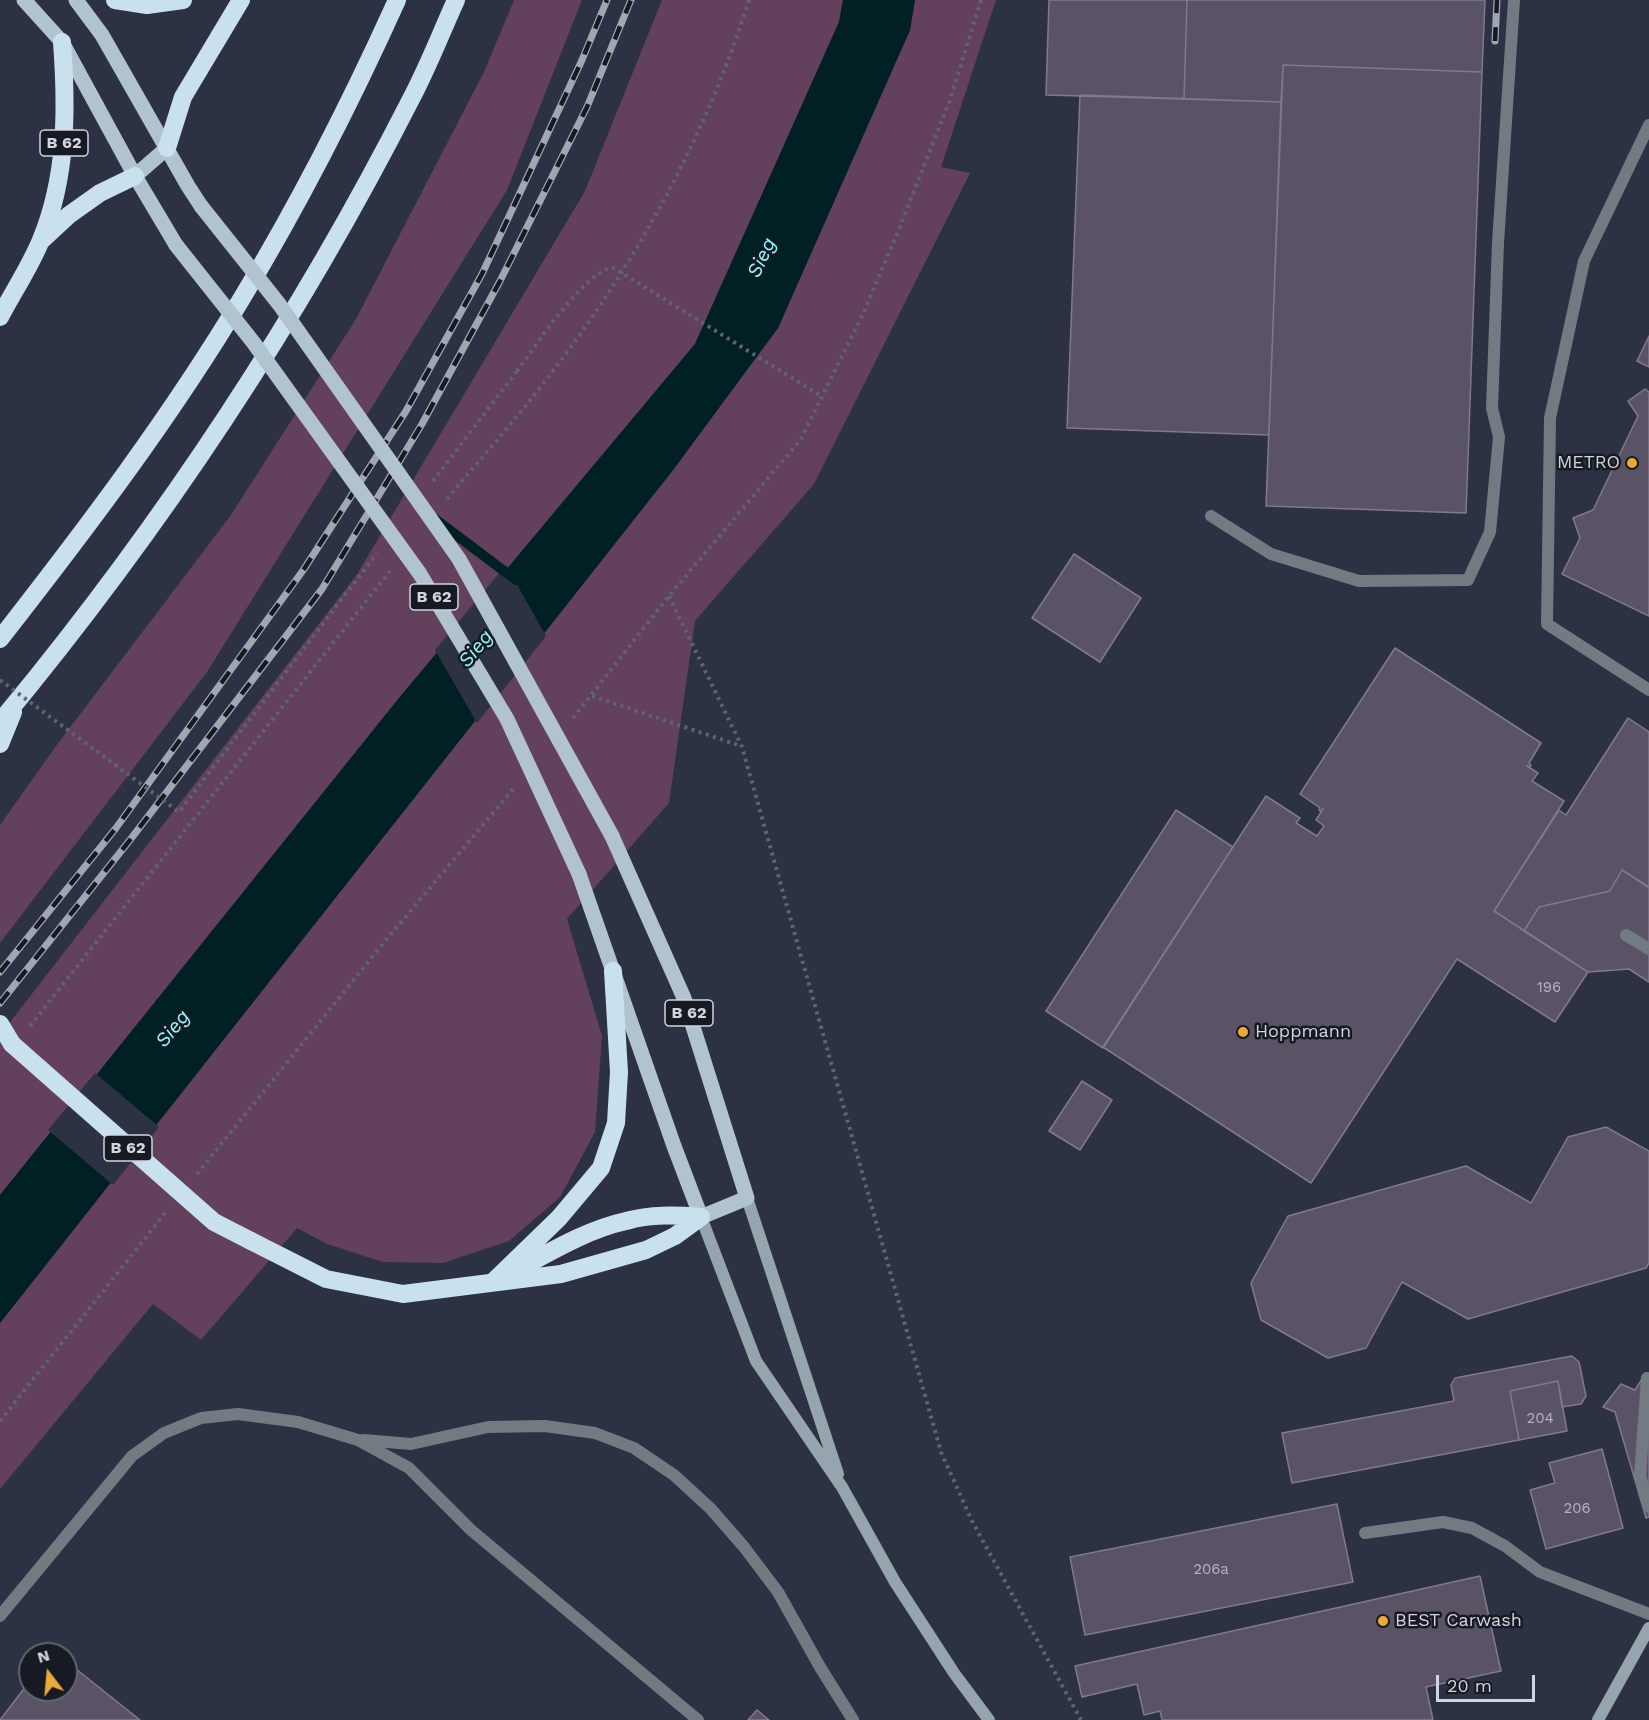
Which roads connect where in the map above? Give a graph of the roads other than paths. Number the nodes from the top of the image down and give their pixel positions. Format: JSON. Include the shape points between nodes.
{"nodes":[{"id":1,"x":24,"y":0,"type":"edge"},
{"id":2,"x":76,"y":0,"type":"edge"},
{"id":3,"x":115,"y":0,"type":"edge"},
{"id":4,"x":183,"y":0,"type":"edge"},
{"id":5,"x":241,"y":0,"type":"edge"},
{"id":6,"x":397,"y":0,"type":"edge"},
{"id":7,"x":456,"y":0,"type":"edge"},
{"id":8,"x":1514,"y":0,"type":"edge"},
{"id":9,"x":62,"y":42,"type":"junction"},
{"id":10,"x":1649,"y":124,"type":"edge"},
{"id":11,"x":167,"y":148,"type":"junction"},
{"id":12,"x":135,"y":176,"type":"junction"},
{"id":13,"x":41,"y":241,"type":"junction"},
{"id":14,"x":0,"y":317,"type":"edge"},
{"id":15,"x":1211,"y":516,"type":"dead end"},
{"id":16,"x":0,"y":639,"type":"edge"},
{"id":17,"x":1649,"y":690,"type":"edge"},
{"id":18,"x":17,"y":702,"type":"junction"},
{"id":19,"x":0,"y":722,"type":"edge"},
{"id":20,"x":0,"y":744,"type":"edge"},
{"id":21,"x":1626,"y":935,"type":"dead end"},
{"id":22,"x":1649,"y":949,"type":"edge"},
{"id":23,"x":613,"y":971,"type":"junction"},
{"id":24,"x":0,"y":1024,"type":"edge"},
{"id":25,"x":6,"y":1042,"type":"edge"},
{"id":26,"x":747,"y":1198,"type":"junction"},
{"id":27,"x":701,"y":1217,"type":"junction"},
{"id":28,"x":494,"y":1281,"type":"junction"},
{"id":29,"x":1649,"y":1379,"type":"edge"},
{"id":30,"x":358,"y":1440,"type":"junction"},
{"id":31,"x":842,"y":1487,"type":"junction"},
{"id":32,"x":1649,"y":1507,"type":"edge"},
{"id":33,"x":1365,"y":1533,"type":"dead end"},
{"id":34,"x":1649,"y":1614,"type":"edge"},
{"id":35,"x":0,"y":1616,"type":"edge"},
{"id":36,"x":1649,"y":1628,"type":"edge"},
{"id":37,"x":698,"y":1720,"type":"edge"},
{"id":38,"x":853,"y":1720,"type":"edge"},
{"id":39,"x":988,"y":1720,"type":"edge"},
{"id":40,"x":1598,"y":1720,"type":"edge"}],
"edges":[{"from":1,"to":9,"type":"main road","number":"B 62"},
{"from":2,"to":11,"type":"main road","number":"B 62","via":[[102,35]]},
{"from":3,"to":4,"type":"highway","via":[[147,5]]},
{"from":5,"to":11,"type":"highway","via":[[183,97]]},
{"from":6,"to":16,"type":"highway","via":[[356,90],[241,300],[153,436]]},
{"from":7,"to":18,"type":"highway","via":[[412,98],[273,346],[192,471]]},
{"from":8,"to":15,"type":"lane","via":[[1492,408],[1499,437],[1490,532],[1468,580],[1359,581],[1271,554]]},
{"from":9,"to":12,"type":"main road","number":"B 62"},
{"from":9,"to":13,"type":"highway","number":"B 62","via":[[64,144],[56,194]]},
{"from":10,"to":17,"type":"lane","via":[[1584,261],[1550,418],[1547,624]]},
{"from":11,"to":12,"type":"main road","number":"B 62"},
{"from":11,"to":26,"type":"main road","number":"B 62","bridge":true,"via":[[201,206],[279,304],[459,559],[612,836],[684,998]]},
{"from":12,"to":13,"type":"highway","number":"B 62","via":[[100,193]]},
{"from":12,"to":23,"type":"main road","number":"B 62","bridge":true,"via":[[176,245],[253,342],[420,574],[507,719],[579,874]]},
{"from":13,"to":14,"type":"highway","number":"B 62"},
{"from":18,"to":19,"type":"highway"},
{"from":18,"to":20,"type":"highway"},
{"from":21,"to":22,"type":"lane"},
{"from":23,"to":27,"type":"main road","number":"B 62"},
{"from":23,"to":28,"type":"highway","number":"B 62","via":[[619,1072],[616,1123],[602,1168],[559,1218]]},
{"from":24,"to":25,"type":"highway","number":"B 62"},
{"from":25,"to":28,"type":"highway","number":"B 62","bridge":true,"via":[[214,1222],[326,1279],[403,1294]]},
{"from":26,"to":27,"type":"main road","number":"B 62"},
{"from":26,"to":31,"type":"main road"},
{"from":27,"to":28,"type":"highway","number":"B 62","via":[[646,1250],[561,1274]]},
{"from":27,"to":28,"type":"highway","number":"B 62","via":[[666,1215],[626,1221],[583,1236]]},
{"from":27,"to":31,"type":"main road","via":[[756,1361]]},
{"from":29,"to":32,"type":"lane","via":[[1640,1476]]},
{"from":30,"to":35,"type":"lane","via":[[298,1422],[238,1414],[201,1418],[164,1433],[132,1456]]},
{"from":30,"to":37,"type":"lane","via":[[409,1468],[471,1530]]},
{"from":30,"to":38,"type":"lane","via":[[411,1444],[488,1427],[545,1426],[595,1433],[634,1448],[674,1475],[744,1547],[778,1592]]},
{"from":31,"to":39,"type":"main road","via":[[895,1582]]},
{"from":33,"to":34,"type":"lane","via":[[1443,1522],[1472,1528],[1540,1572]]},
{"from":36,"to":40,"type":"main road"}]}
